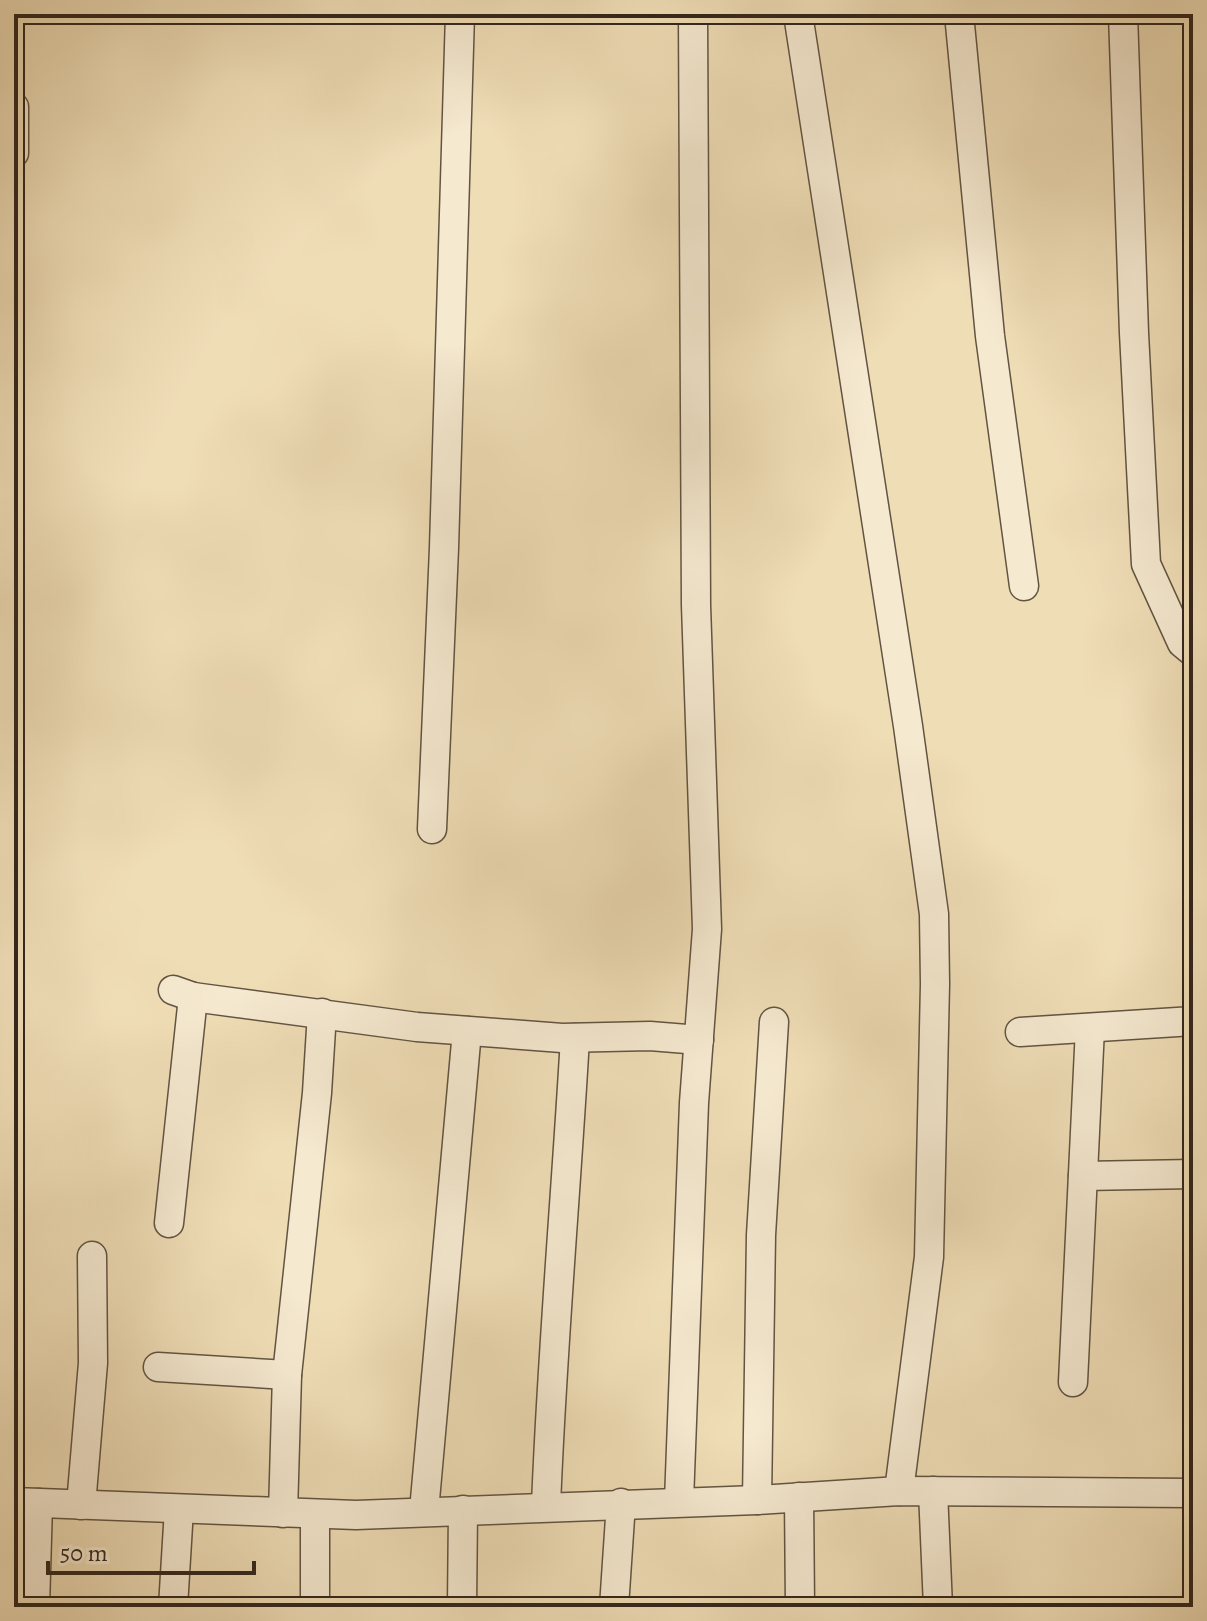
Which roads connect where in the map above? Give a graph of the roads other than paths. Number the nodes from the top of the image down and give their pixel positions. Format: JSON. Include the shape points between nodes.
{"nodes":[{"id":1,"x":460,"y":14,"type":"edge"},
{"id":2,"x":693,"y":14,"type":"edge"},
{"id":3,"x":798,"y":14,"type":"edge"},
{"id":4,"x":959,"y":14,"type":"edge"},
{"id":5,"x":1123,"y":14,"type":"edge"},
{"id":6,"x":14,"y":107,"type":"edge"},
{"id":7,"x":14,"y":153,"type":"edge"},
{"id":8,"x":1024,"y":586,"type":"dead end"},
{"id":9,"x":1193,"y":652,"type":"edge"},
{"id":10,"x":432,"y":829,"type":"dead end"},
{"id":11,"x":322,"y":1013,"type":"junction"},
{"id":12,"x":1193,"y":1021,"type":"edge"},
{"id":13,"x":774,"y":1022,"type":"dead end"},
{"id":14,"x":1090,"y":1028,"type":"junction"},
{"id":15,"x":467,"y":1031,"type":"junction"},
{"id":16,"x":1020,"y":1032,"type":"dead end"},
{"id":17,"x":575,"y":1038,"type":"junction"},
{"id":18,"x":699,"y":1040,"type":"junction"},
{"id":19,"x":1193,"y":1174,"type":"edge"},
{"id":20,"x":1083,"y":1176,"type":"junction"},
{"id":21,"x":169,"y":1223,"type":"dead end"},
{"id":22,"x":92,"y":1256,"type":"dead end"},
{"id":23,"x":158,"y":1367,"type":"dead end"},
{"id":24,"x":287,"y":1375,"type":"junction"},
{"id":25,"x":1073,"y":1382,"type":"dead end"},
{"id":26,"x":899,"y":1491,"type":"junction"},
{"id":27,"x":933,"y":1491,"type":"junction"},
{"id":28,"x":1193,"y":1493,"type":"edge"},
{"id":29,"x":799,"y":1497,"type":"junction"},
{"id":30,"x":757,"y":1500,"type":"junction"},
{"id":31,"x":679,"y":1501,"type":"junction"},
{"id":32,"x":26,"y":1502,"type":"edge"},
{"id":33,"x":621,"y":1503,"type":"junction"},
{"id":34,"x":81,"y":1505,"type":"junction"},
{"id":35,"x":546,"y":1506,"type":"junction"},
{"id":36,"x":179,"y":1509,"type":"junction"},
{"id":37,"x":463,"y":1510,"type":"junction"},
{"id":38,"x":424,"y":1511,"type":"junction"},
{"id":39,"x":283,"y":1513,"type":"junction"},
{"id":40,"x":315,"y":1514,"type":"junction"},
{"id":41,"x":35,"y":1607,"type":"edge"},
{"id":42,"x":173,"y":1607,"type":"edge"},
{"id":43,"x":315,"y":1607,"type":"edge"},
{"id":44,"x":462,"y":1607,"type":"edge"},
{"id":45,"x":614,"y":1607,"type":"edge"},
{"id":46,"x":800,"y":1607,"type":"edge"},
{"id":47,"x":938,"y":1607,"type":"edge"}],
"edges":[{"from":1,"to":10,"type":"street"},
{"from":2,"to":18,"type":"street","via":[[696,605],[707,929]]},
{"from":3,"to":26,"type":"street","via":[[934,914],[929,1257]]},
{"from":4,"to":8,"type":"street","via":[[990,336]]},
{"from":5,"to":9,"type":"street","via":[[1146,564],[1182,643]]},
{"from":6,"to":7,"type":"street"},
{"from":11,"to":15,"type":"street"},
{"from":11,"to":21,"type":"street","via":[[183,993]]},
{"from":11,"to":24,"type":"street"},
{"from":12,"to":14,"type":"street"},
{"from":13,"to":30,"type":"street","via":[[761,1235]]},
{"from":14,"to":16,"type":"street"},
{"from":14,"to":20,"type":"street"},
{"from":15,"to":17,"type":"street"},
{"from":15,"to":38,"type":"street"},
{"from":17,"to":18,"type":"street"},
{"from":17,"to":35,"type":"street"},
{"from":18,"to":31,"type":"street"},
{"from":19,"to":20,"type":"street"},
{"from":20,"to":25,"type":"street"},
{"from":22,"to":34,"type":"street","via":[[93,1363]]},
{"from":23,"to":24,"type":"street"},
{"from":24,"to":39,"type":"street"},
{"from":26,"to":27,"type":"street"},
{"from":26,"to":29,"type":"street"},
{"from":27,"to":28,"type":"street"},
{"from":27,"to":47,"type":"street"},
{"from":29,"to":30,"type":"street"},
{"from":29,"to":46,"type":"street"},
{"from":30,"to":31,"type":"street"},
{"from":31,"to":33,"type":"street"},
{"from":32,"to":34,"type":"street"},
{"from":32,"to":41,"type":"street"},
{"from":33,"to":35,"type":"street"},
{"from":33,"to":45,"type":"street"},
{"from":34,"to":36,"type":"street"},
{"from":35,"to":37,"type":"street"},
{"from":36,"to":39,"type":"street"},
{"from":36,"to":42,"type":"street"},
{"from":37,"to":38,"type":"street"},
{"from":37,"to":44,"type":"street"},
{"from":38,"to":40,"type":"street"},
{"from":39,"to":40,"type":"street"},
{"from":40,"to":43,"type":"street"}]}
